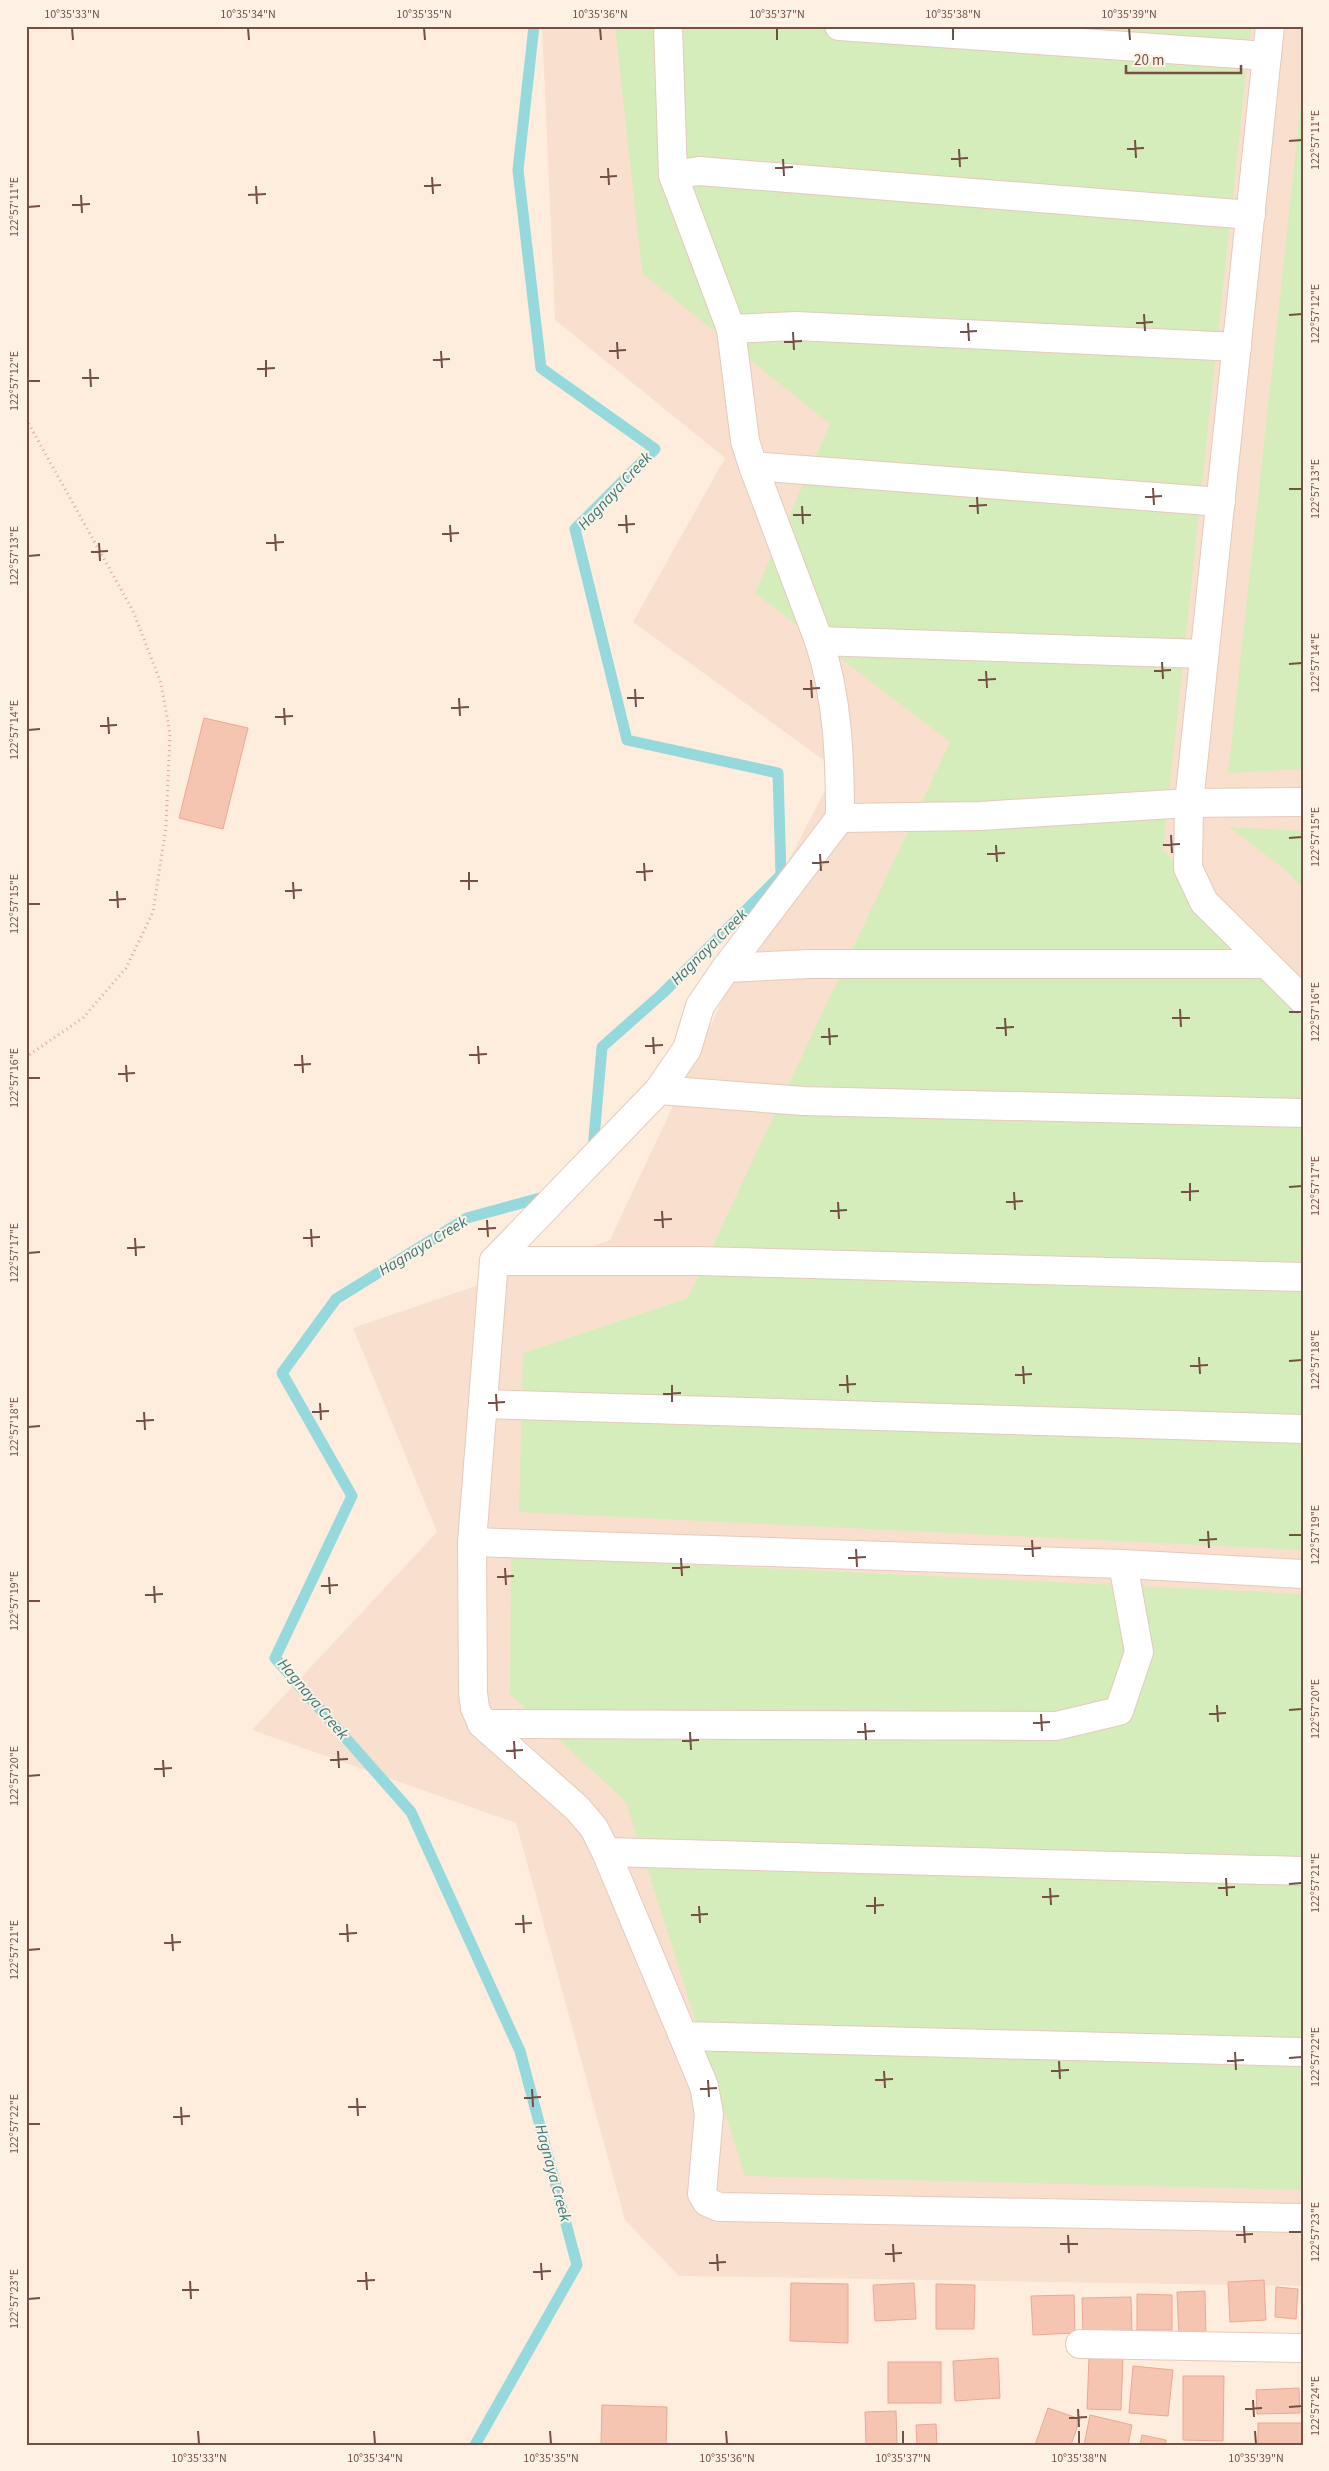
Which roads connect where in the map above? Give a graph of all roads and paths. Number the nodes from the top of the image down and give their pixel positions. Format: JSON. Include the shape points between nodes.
{"nodes":[{"id":1,"x":668,"y":26,"type":"edge"},
{"id":2,"x":839,"y":26,"type":"edge"},
{"id":3,"x":1270,"y":26,"type":"edge"},
{"id":4,"x":1267,"y":56,"type":"junction"},
{"id":5,"x":673,"y":175,"type":"junction"},
{"id":6,"x":1251,"y":215,"type":"junction"},
{"id":7,"x":731,"y":329,"type":"junction"},
{"id":8,"x":1237,"y":347,"type":"junction"},
{"id":9,"x":26,"y":419,"type":"edge"},
{"id":10,"x":753,"y":466,"type":"junction"},
{"id":11,"x":1221,"y":502,"type":"junction"},
{"id":12,"x":819,"y":641,"type":"junction"},
{"id":13,"x":1204,"y":654,"type":"junction"},
{"id":14,"x":1303,"y":802,"type":"edge"},
{"id":15,"x":1190,"y":803,"type":"junction"},
{"id":16,"x":840,"y":818,"type":"junction"},
{"id":17,"x":1266,"y":964,"type":"junction"},
{"id":18,"x":726,"y":968,"type":"junction"},
{"id":19,"x":1303,"y":1000,"type":"edge"},
{"id":20,"x":26,"y":1057,"type":"edge"},
{"id":21,"x":659,"y":1090,"type":"junction"},
{"id":22,"x":1303,"y":1113,"type":"edge"},
{"id":23,"x":494,"y":1261,"type":"junction"},
{"id":24,"x":1303,"y":1277,"type":"edge"},
{"id":25,"x":483,"y":1404,"type":"junction"},
{"id":26,"x":1303,"y":1429,"type":"edge"},
{"id":27,"x":472,"y":1542,"type":"junction"},
{"id":28,"x":1123,"y":1564,"type":"junction"},
{"id":29,"x":1303,"y":1574,"type":"edge"},
{"id":30,"x":482,"y":1724,"type":"junction"},
{"id":31,"x":606,"y":1852,"type":"junction"},
{"id":32,"x":1303,"y":1871,"type":"edge"},
{"id":33,"x":683,"y":2036,"type":"junction"},
{"id":34,"x":1303,"y":2052,"type":"edge"},
{"id":35,"x":1303,"y":2218,"type":"edge"},
{"id":36,"x":1080,"y":2344,"type":"dead end"},
{"id":37,"x":1303,"y":2348,"type":"edge"}],
"edges":[{"from":1,"to":5,"type":"street"},
{"from":2,"to":4,"type":"street"},
{"from":3,"to":4,"type":"street"},
{"from":4,"to":6,"type":"street"},
{"from":5,"to":6,"type":"street","via":[[699,171]]},
{"from":5,"to":7,"type":"street"},
{"from":6,"to":8,"type":"street"},
{"from":7,"to":8,"type":"street","via":[[796,326]]},
{"from":7,"to":10,"type":"street","via":[[745,441]]},
{"from":8,"to":11,"type":"street"},
{"from":9,"to":20,"type":"path","via":[[133,611],[161,683],[170,734],[166,827],[152,912],[126,968],[83,1018]]},
{"from":10,"to":11,"type":"street"},
{"from":10,"to":12,"type":"street"},
{"from":11,"to":13,"type":"street"},
{"from":12,"to":13,"type":"street"},
{"from":12,"to":16,"type":"street","via":[[829,670],[840,756]]},
{"from":13,"to":15,"type":"street"},
{"from":14,"to":15,"type":"street"},
{"from":15,"to":16,"type":"street","via":[[980,816]]},
{"from":15,"to":17,"type":"street","via":[[1188,868],[1204,902]]},
{"from":16,"to":18,"type":"street"},
{"from":17,"to":18,"type":"street","via":[[809,964]]},
{"from":17,"to":19,"type":"street"},
{"from":18,"to":21,"type":"street","via":[[700,1006],[687,1049]]},
{"from":21,"to":22,"type":"street","via":[[803,1101]]},
{"from":21,"to":23,"type":"street"},
{"from":23,"to":24,"type":"street","via":[[698,1261]]},
{"from":23,"to":25,"type":"street"},
{"from":25,"to":26,"type":"street"},
{"from":25,"to":27,"type":"street"},
{"from":27,"to":28,"type":"street"},
{"from":27,"to":30,"type":"street","via":[[472,1693],[474,1708]]},
{"from":28,"to":29,"type":"street"},
{"from":28,"to":30,"type":"street","via":[[1140,1652],[1119,1711],[1056,1726]]},
{"from":30,"to":31,"type":"street","via":[[578,1808],[594,1828]]},
{"from":31,"to":32,"type":"street"},
{"from":31,"to":33,"type":"street"},
{"from":33,"to":34,"type":"street"},
{"from":33,"to":35,"type":"street","via":[[704,2086],[709,2114],[702,2194],[707,2202],[719,2206]]},
{"from":36,"to":37,"type":"street"}]}
